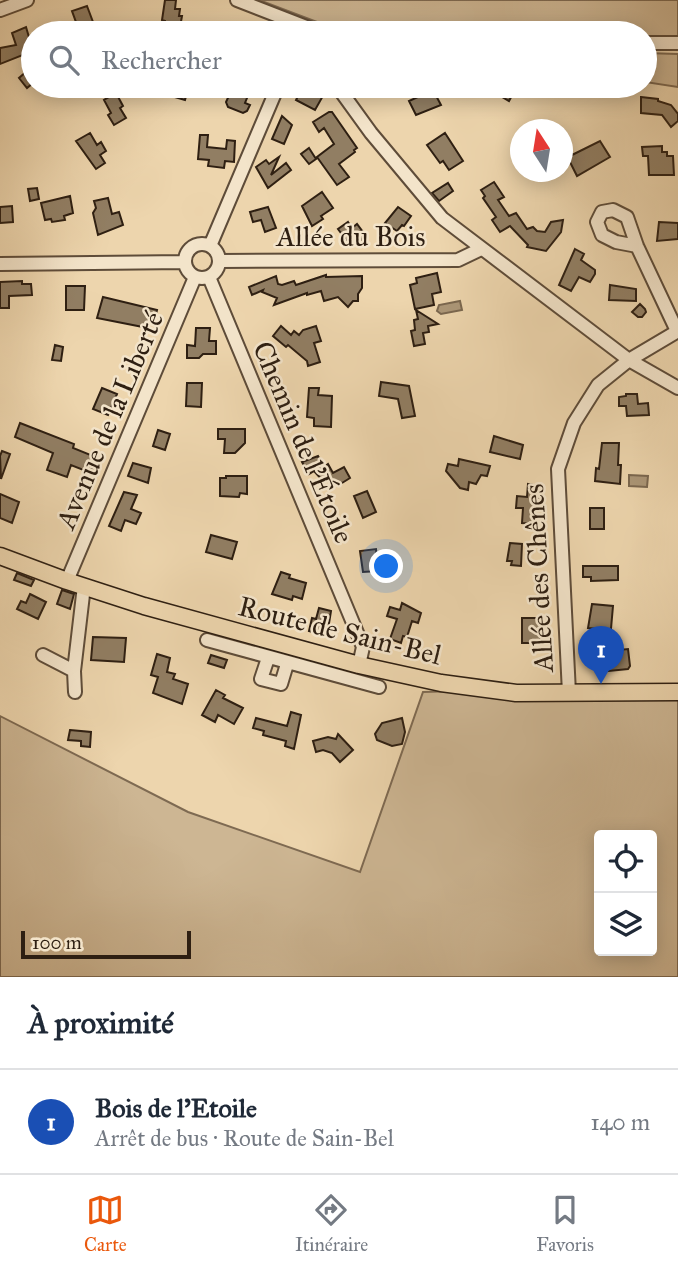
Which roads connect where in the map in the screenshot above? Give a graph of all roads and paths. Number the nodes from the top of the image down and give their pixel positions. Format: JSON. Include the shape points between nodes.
{"nodes":[{"id":1,"x":27,"y":0,"type":"edge"},
{"id":2,"x":237,"y":0,"type":"edge"},
{"id":3,"x":0,"y":10,"type":"edge"},
{"id":4,"x":283,"y":21,"type":"edge"},
{"id":5,"x":657,"y":43,"type":"edge"},
{"id":6,"x":678,"y":43,"type":"edge"},
{"id":7,"x":273,"y":98,"type":"edge"},
{"id":8,"x":346,"y":98,"type":"edge"},
{"id":9,"x":210,"y":246,"type":"junction"},
{"id":10,"x":637,"y":246,"type":"dead end"},
{"id":11,"x":481,"y":249,"type":"junction"},
{"id":12,"x":185,"y":261,"type":"junction"},
{"id":13,"x":220,"y":261,"type":"junction"},
{"id":14,"x":0,"y":264,"type":"edge"},
{"id":15,"x":195,"y":277,"type":"junction"},
{"id":16,"x":209,"y":277,"type":"junction"},
{"id":17,"x":677,"y":331,"type":"edge"},
{"id":18,"x":629,"y":360,"type":"junction"},
{"id":19,"x":678,"y":388,"type":"edge"},
{"id":20,"x":0,"y":556,"type":"edge"},
{"id":21,"x":67,"y":581,"type":"junction"},
{"id":22,"x":84,"y":586,"type":"junction"},
{"id":23,"x":208,"y":640,"type":"dead end"},
{"id":24,"x":281,"y":644,"type":"junction"},
{"id":25,"x":43,"y":655,"type":"dead end"},
{"id":26,"x":277,"y":661,"type":"junction"},
{"id":27,"x":359,"y":665,"type":"junction"},
{"id":28,"x":74,"y":671,"type":"junction"},
{"id":29,"x":379,"y":687,"type":"dead end"},
{"id":30,"x":75,"y":692,"type":"dead end"},
{"id":31,"x":678,"y":692,"type":"edge"},
{"id":32,"x":569,"y":693,"type":"junction"}],
"edges":[{"from":1,"to":3,"type":"street"},
{"from":2,"to":4,"type":"street"},
{"from":5,"to":6,"type":"street"},
{"from":7,"to":9,"type":"street"},
{"from":8,"to":11,"type":"street","via":[[442,218]]},
{"from":9,"to":12,"type":"street","via":[[193,247]]},
{"from":9,"to":13,"type":"street"},
{"from":10,"to":17,"type":"street"},
{"from":11,"to":13,"type":"street","name":"Allée du Bois","via":[[458,260]]},
{"from":11,"to":18,"type":"street"},
{"from":12,"to":14,"type":"street"},
{"from":12,"to":15,"type":"street"},
{"from":13,"to":16,"type":"street"},
{"from":15,"to":16,"type":"street"},
{"from":15,"to":21,"type":"street","name":"Avenue de la Liberté"},
{"from":16,"to":27,"type":"street","name":"Chemin de l'Étoile","via":[[363,647]]},
{"from":17,"to":18,"type":"street","name":"Allée des Chênes"},
{"from":18,"to":19,"type":"street"},
{"from":18,"to":32,"type":"street","name":"Allée des Chênes","via":[[598,385],[574,423],[558,469]]},
{"from":20,"to":21,"type":"main road","name":"Route de Sain-Bel"},
{"from":21,"to":22,"type":"main road","name":"Route de Sain-Bel"},
{"from":22,"to":24,"type":"main road","name":"Route de Sain-Bel"},
{"from":22,"to":28,"type":"street"},
{"from":23,"to":26,"type":"street"},
{"from":24,"to":26,"type":"street"},
{"from":24,"to":27,"type":"main road","name":"Route de Sain-Bel"},
{"from":25,"to":28,"type":"street"},
{"from":26,"to":29,"type":"street"},
{"from":27,"to":32,"type":"main road","name":"Route de Sain-Bel","via":[[497,692]]},
{"from":28,"to":30,"type":"street"},
{"from":31,"to":32,"type":"main road","name":"Route de Sain-Bel"}]}
